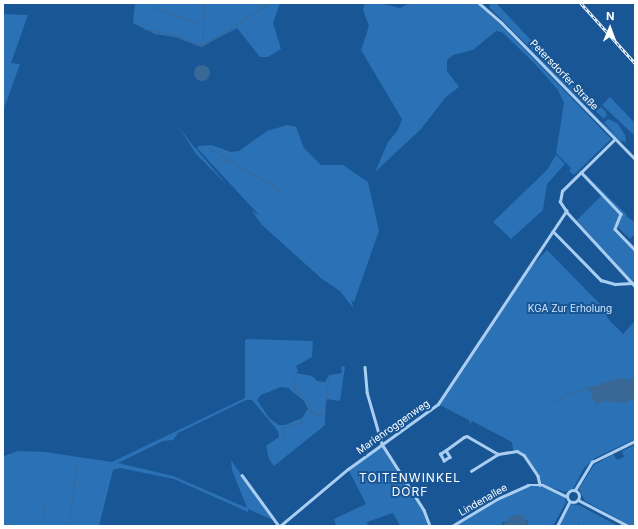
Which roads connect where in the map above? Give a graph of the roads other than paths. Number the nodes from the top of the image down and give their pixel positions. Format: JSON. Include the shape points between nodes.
{"nodes":[{"id":1,"x":479,"y":3,"type":"edge"},
{"id":2,"x":615,"y":139,"type":"junction"},
{"id":3,"x":635,"y":159,"type":"edge"},
{"id":4,"x":581,"y":172,"type":"junction"},
{"id":5,"x":566,"y":211,"type":"junction"},
{"id":6,"x":553,"y":231,"type":"junction"},
{"id":7,"x":635,"y":250,"type":"edge"},
{"id":8,"x":634,"y":284,"type":"edge"},
{"id":9,"x":364,"y":368,"type":"dead end"},
{"id":10,"x":635,"y":441,"type":"edge"},
{"id":11,"x":382,"y":444,"type":"junction"},
{"id":12,"x":446,"y":450,"type":"junction"},
{"id":13,"x":498,"y":454,"type":"junction"},
{"id":14,"x":471,"y":472,"type":"dead end"},
{"id":15,"x":242,"y":475,"type":"dead end"},
{"id":16,"x":540,"y":485,"type":"junction"},
{"id":17,"x":575,"y":490,"type":"junction"},
{"id":18,"x":566,"y":496,"type":"junction"},
{"id":19,"x":578,"y":500,"type":"junction"},
{"id":20,"x":569,"y":502,"type":"junction"},
{"id":21,"x":279,"y":526,"type":"edge"},
{"id":22,"x":430,"y":526,"type":"edge"},
{"id":23,"x":452,"y":526,"type":"edge"},
{"id":24,"x":557,"y":526,"type":"edge"},
{"id":25,"x":628,"y":526,"type":"edge"}],
"edges":[{"from":1,"to":2,"type":"street","name":"Petersdorfer Straße","via":[[502,23]]},
{"from":2,"to":3,"type":"street","name":"Petersdorfer Straße"},
{"from":2,"to":4,"type":"street"},
{"from":4,"to":5,"type":"street","via":[[560,194],[561,205]]},
{"from":4,"to":7,"type":"street","via":[[621,214],[615,229]]},
{"from":5,"to":6,"type":"street","name":"Marienroggenweg"},
{"from":5,"to":8,"type":"street"},
{"from":6,"to":8,"type":"street","via":[[601,280],[615,284]]},
{"from":6,"to":11,"type":"street","name":"Marienroggenweg","via":[[438,404]]},
{"from":9,"to":11,"type":"street","via":[[367,392]]},
{"from":10,"to":17,"type":"street","via":[[592,462]]},
{"from":11,"to":21,"type":"street","name":"Marienroggenweg"},
{"from":11,"to":22,"type":"street","via":[[424,510]]},
{"from":12,"to":12,"type":"street","via":[[439,455],[444,461],[450,457]]},
{"from":12,"to":13,"type":"street","via":[[467,436]]},
{"from":13,"to":14,"type":"street"},
{"from":13,"to":16,"type":"street","via":[[513,450],[520,452],[538,476]]},
{"from":15,"to":21,"type":"street","name":"Marienroggenweg"},
{"from":16,"to":18,"type":"street"},
{"from":16,"to":23,"type":"street","name":"Lindenallee","via":[[528,486],[502,496]]},
{"from":17,"to":18,"type":"street","via":[[570,490]]},
{"from":17,"to":19,"type":"street","via":[[579,494]]},
{"from":18,"to":20,"type":"street"},
{"from":19,"to":20,"type":"street","via":[[574,503]]},
{"from":19,"to":25,"type":"street"},
{"from":20,"to":24,"type":"street"}]}
